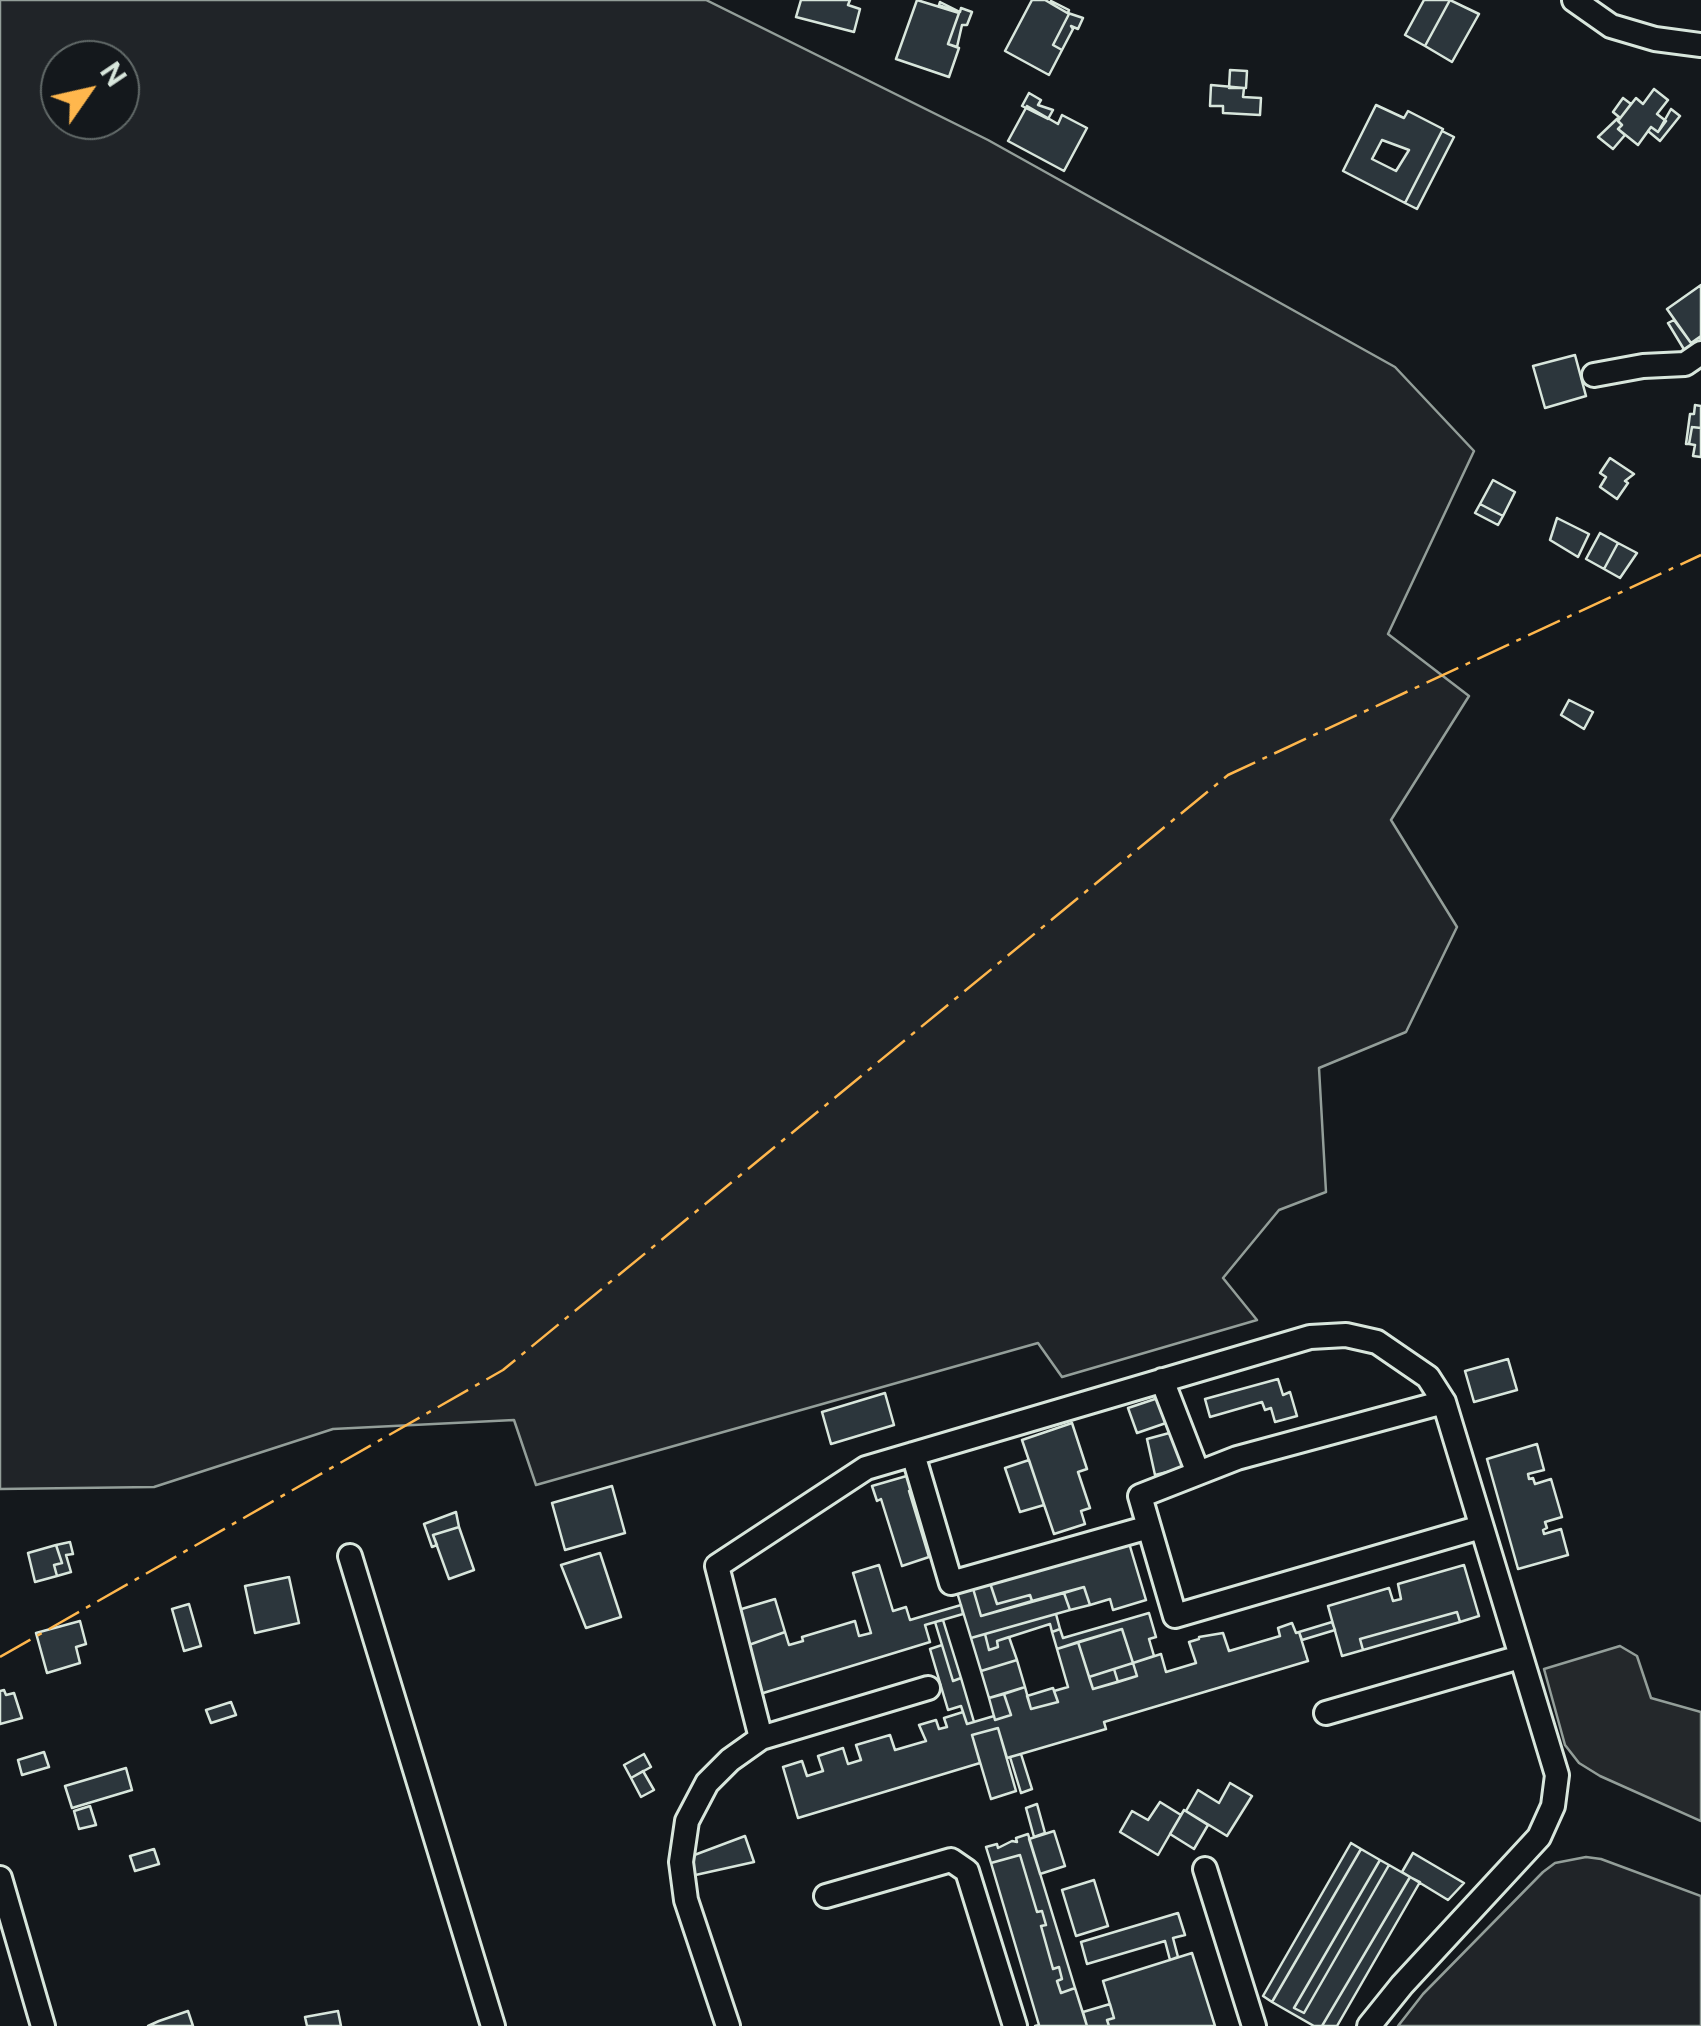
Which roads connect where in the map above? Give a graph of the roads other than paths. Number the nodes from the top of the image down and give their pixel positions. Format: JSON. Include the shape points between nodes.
{"nodes":[{"id":1,"x":1574,"y":0,"type":"edge"},
{"id":2,"x":1701,"y":45,"type":"edge"},
{"id":3,"x":1701,"y":353,"type":"edge"},
{"id":4,"x":1594,"y":375,"type":"dead end"},
{"id":5,"x":1162,"y":1380,"type":"junction"},
{"id":6,"x":1444,"y":1402,"type":"junction"},
{"id":7,"x":914,"y":1454,"type":"junction"},
{"id":8,"x":1198,"y":1474,"type":"junction"},
{"id":9,"x":1149,"y":1526,"type":"junction"},
{"id":10,"x":1481,"y":1527,"type":"junction"},
{"id":11,"x":350,"y":1556,"type":"dead end"},
{"id":12,"x":1520,"y":1657,"type":"junction"},
{"id":13,"x":928,"y":1688,"type":"dead end"},
{"id":14,"x":1326,"y":1713,"type":"dead end"},
{"id":15,"x":761,"y":1738,"type":"junction"},
{"id":16,"x":1205,"y":1870,"type":"dead end"},
{"id":17,"x":0,"y":1878,"type":"edge"},
{"id":18,"x":826,"y":1896,"type":"dead end"},
{"id":19,"x":44,"y":2026,"type":"edge"},
{"id":20,"x":493,"y":2026,"type":"edge"},
{"id":21,"x":728,"y":2026,"type":"edge"},
{"id":22,"x":1015,"y":2026,"type":"edge"},
{"id":23,"x":1254,"y":2026,"type":"edge"},
{"id":24,"x":1369,"y":2026,"type":"edge"}],
"edges":[{"from":1,"to":2,"type":"street","via":[[1611,26]]},
{"from":3,"to":4,"type":"street","via":[[1685,364]]},
{"from":5,"to":6,"type":"street","via":[[1310,1337],[1346,1335],[1403,1357],[1428,1377]]},
{"from":5,"to":7,"type":"street"},
{"from":5,"to":8,"type":"street"},
{"from":6,"to":8,"type":"street"},
{"from":6,"to":10,"type":"street"},
{"from":7,"to":9,"type":"street","via":[[951,1583]]},
{"from":7,"to":15,"type":"street","via":[[866,1468],[717,1566]]},
{"from":8,"to":9,"type":"street","via":[[1140,1496]]},
{"from":9,"to":10,"type":"street","via":[[1176,1616]]},
{"from":10,"to":12,"type":"street"},
{"from":11,"to":20,"type":"street"},
{"from":12,"to":14,"type":"street"},
{"from":12,"to":24,"type":"street","via":[[1556,1775],[1554,1806],[1539,1837]]},
{"from":13,"to":15,"type":"street"},
{"from":15,"to":21,"type":"street","via":[[708,1783],[687,1821],[681,1862],[686,1900]]},
{"from":16,"to":23,"type":"street"},
{"from":17,"to":19,"type":"street"},
{"from":18,"to":22,"type":"street","via":[[951,1860],[966,1871]]}]}
